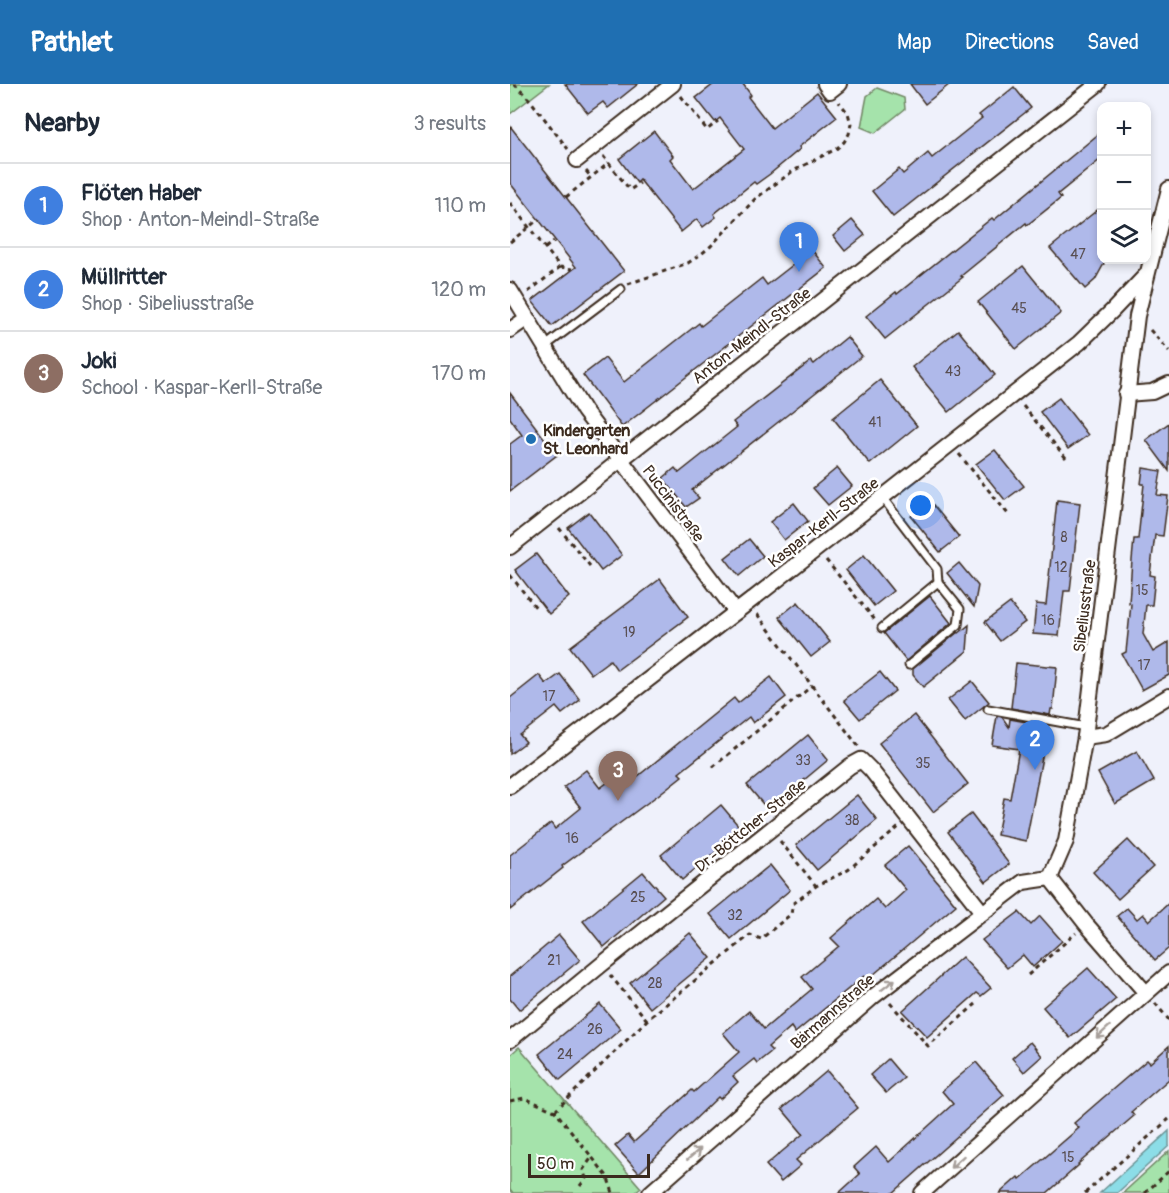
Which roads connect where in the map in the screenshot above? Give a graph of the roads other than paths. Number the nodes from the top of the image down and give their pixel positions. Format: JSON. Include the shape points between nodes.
{"nodes":[{"id":1,"x":1098,"y":84,"type":"edge"},
{"id":2,"x":673,"y":85,"type":"edge"},
{"id":3,"x":577,"y":160,"type":"road end"},
{"id":4,"x":1169,"y":189,"type":"edge"},
{"id":5,"x":1147,"y":274,"type":"junction"},
{"id":6,"x":621,"y":289,"type":"road end"},
{"id":7,"x":513,"y":296,"type":"edge"},
{"id":8,"x":526,"y":319,"type":"junction"},
{"id":9,"x":510,"y":330,"type":"edge"},
{"id":10,"x":543,"y":347,"type":"junction"},
{"id":11,"x":1169,"y":384,"type":"edge"},
{"id":12,"x":1126,"y":394,"type":"junction"},
{"id":13,"x":620,"y":459,"type":"junction"},
{"id":14,"x":882,"y":497,"type":"junction"},
{"id":15,"x":510,"y":547,"type":"edge"},
{"id":16,"x":938,"y":582,"type":"junction"},
{"id":17,"x":736,"y":612,"type":"junction"},
{"id":18,"x":882,"y":628,"type":"road end"},
{"id":19,"x":909,"y":665,"type":"dead end"},
{"id":20,"x":1169,"y":696,"type":"edge"},
{"id":21,"x":988,"y":709,"type":"dead end"},
{"id":22,"x":1085,"y":732,"type":"junction"},
{"id":23,"x":510,"y":786,"type":"edge"},
{"id":24,"x":1050,"y":878,"type":"junction"},
{"id":25,"x":982,"y":912,"type":"junction"},
{"id":26,"x":1169,"y":973,"type":"edge"},
{"id":27,"x":1146,"y":993,"type":"junction"},
{"id":28,"x":510,"y":1040,"type":"edge"},
{"id":29,"x":650,"y":1193,"type":"edge"},
{"id":30,"x":922,"y":1193,"type":"edge"}],
"edges":[{"from":1,"to":13,"type":"street","name":"Anton-Meindl-Straße"},
{"from":2,"to":3,"type":"street"},
{"from":4,"to":5,"type":"street","name":"Sibeliusstraße"},
{"from":5,"to":12,"type":"street","name":"Sibeliusstraße"},
{"from":5,"to":14,"type":"street","name":"Kaspar-Kerll-Straße","via":[[1078,343]]},
{"from":6,"to":10,"type":"lane"},
{"from":7,"to":8,"type":"street","name":"Puccinistraße"},
{"from":8,"to":9,"type":"street"},
{"from":8,"to":10,"type":"street","name":"Puccinistraße"},
{"from":10,"to":13,"type":"street","name":"Puccinistraße","via":[[577,402]]},
{"from":11,"to":12,"type":"street","via":[[1152,392]]},
{"from":12,"to":22,"type":"street","name":"Sibeliusstraße"},
{"from":13,"to":15,"type":"street","name":"Anton-Meindl-Straße"},
{"from":13,"to":17,"type":"street","name":"Puccinistraße"},
{"from":14,"to":16,"type":"lane","via":[[937,569]]},
{"from":14,"to":17,"type":"street","name":"Kaspar-Kerll-Straße"},
{"from":16,"to":18,"type":"lane"},
{"from":16,"to":19,"type":"lane","via":[[960,609],[958,625]]},
{"from":17,"to":23,"type":"street","name":"Kaspar-Kerll-Straße"},
{"from":20,"to":22,"type":"street","via":[[1106,734]]},
{"from":21,"to":22,"type":"lane"},
{"from":22,"to":24,"type":"street","name":"Sibeliusstraße","via":[[1066,841]]},
{"from":24,"to":25,"type":"street","name":"Bärmannstraße","via":[[1023,882]]},
{"from":24,"to":27,"type":"street"},
{"from":25,"to":28,"type":"street","name":"Dr.-Böttcher-Straße","via":[[861,760]]},
{"from":29,"to":25,"type":"street","name":"Bärmannstraße","one_way":true,"via":[[879,992]]},
{"from":26,"to":27,"type":"street"},
{"from":27,"to":30,"type":"street","one_way":true}]}
